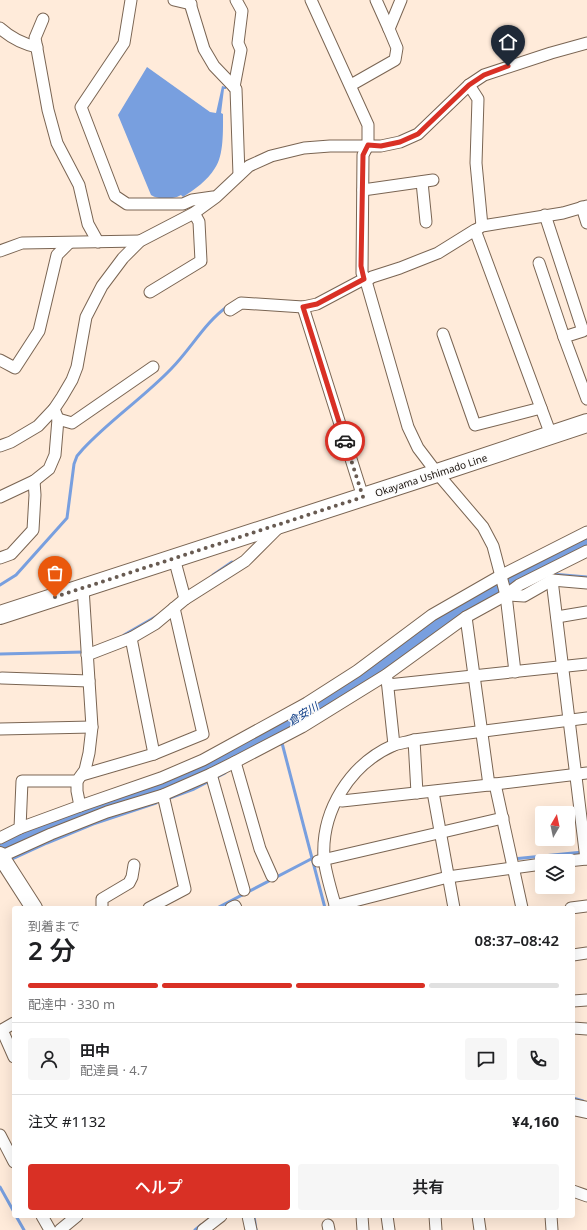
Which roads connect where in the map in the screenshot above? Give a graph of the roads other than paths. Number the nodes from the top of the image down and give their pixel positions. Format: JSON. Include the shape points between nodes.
{"nodes":[{"id":1,"x":130,"y":0,"type":"edge"},
{"id":2,"x":174,"y":0,"type":"edge"},
{"id":3,"x":236,"y":0,"type":"edge"},
{"id":4,"x":311,"y":0,"type":"edge"},
{"id":5,"x":376,"y":0,"type":"edge"},
{"id":6,"x":401,"y":0,"type":"edge"},
{"id":7,"x":190,"y":2,"type":"edge"},
{"id":8,"x":43,"y":19,"type":"dead end"},
{"id":9,"x":0,"y":28,"type":"edge"},
{"id":10,"x":389,"y":29,"type":"junction"},
{"id":11,"x":587,"y":43,"type":"edge"},
{"id":12,"x":37,"y":47,"type":"junction"},
{"id":13,"x":350,"y":85,"type":"junction"},
{"id":14,"x":469,"y":85,"type":"junction"},
{"id":15,"x":234,"y":87,"type":"junction"},
{"id":16,"x":368,"y":145,"type":"junction"},
{"id":17,"x":239,"y":175,"type":"junction"},
{"id":18,"x":363,"y":190,"type":"junction"},
{"id":19,"x":216,"y":197,"type":"junction"},
{"id":20,"x":585,"y":207,"type":"edge"},
{"id":21,"x":194,"y":213,"type":"junction"},
{"id":22,"x":545,"y":216,"type":"junction"},
{"id":23,"x":426,"y":222,"type":"dead end"},
{"id":24,"x":587,"y":223,"type":"edge"},
{"id":25,"x":480,"y":225,"type":"junction"},
{"id":26,"x":140,"y":241,"type":"junction"},
{"id":27,"x":98,"y":242,"type":"junction"},
{"id":28,"x":69,"y":243,"type":"junction"},
{"id":29,"x":0,"y":251,"type":"edge"},
{"id":30,"x":539,"y":263,"type":"dead end"},
{"id":31,"x":364,"y":278,"type":"junction"},
{"id":32,"x":150,"y":292,"type":"dead end"},
{"id":33,"x":303,"y":307,"type":"junction"},
{"id":34,"x":230,"y":310,"type":"dead end"},
{"id":35,"x":585,"y":330,"type":"edge"},
{"id":36,"x":443,"y":334,"type":"dead end"},
{"id":37,"x":564,"y":337,"type":"junction"},
{"id":38,"x":0,"y":360,"type":"edge"},
{"id":39,"x":153,"y":367,"type":"dead end"},
{"id":40,"x":587,"y":399,"type":"edge"},
{"id":41,"x":541,"y":408,"type":"junction"},
{"id":42,"x":56,"y":414,"type":"junction"},
{"id":43,"x":587,"y":423,"type":"edge"},
{"id":44,"x":551,"y":435,"type":"junction"},
{"id":45,"x":0,"y":446,"type":"edge"},
{"id":46,"x":437,"y":473,"type":"junction"},
{"id":47,"x":34,"y":481,"type":"junction"},
{"id":48,"x":0,"y":497,"type":"edge"},
{"id":49,"x":363,"y":497,"type":"junction"},
{"id":50,"x":282,"y":523,"type":"junction"},
{"id":51,"x":587,"y":532,"type":"edge"},
{"id":52,"x":587,"y":551,"type":"edge"},
{"id":53,"x":0,"y":558,"type":"edge"},
{"id":54,"x":174,"y":558,"type":"junction"},
{"id":55,"x":552,"y":580,"type":"junction"},
{"id":56,"x":587,"y":583,"type":"edge"},
{"id":57,"x":503,"y":585,"type":"junction"},
{"id":58,"x":83,"y":588,"type":"junction"},
{"id":59,"x":184,"y":596,"type":"junction"},
{"id":60,"x":174,"y":608,"type":"junction"},
{"id":61,"x":587,"y":612,"type":"edge"},
{"id":62,"x":0,"y":615,"type":"edge"},
{"id":63,"x":466,"y":617,"type":"junction"},
{"id":64,"x":557,"y":617,"type":"junction"},
{"id":65,"x":131,"y":638,"type":"junction"},
{"id":66,"x":87,"y":653,"type":"junction"},
{"id":67,"x":587,"y":664,"type":"edge"},
{"id":68,"x":563,"y":667,"type":"junction"},
{"id":69,"x":515,"y":672,"type":"junction"},
{"id":70,"x":474,"y":676,"type":"junction"},
{"id":71,"x":2,"y":678,"type":"dead end"},
{"id":72,"x":387,"y":680,"type":"junction"},
{"id":73,"x":89,"y":681,"type":"junction"},
{"id":74,"x":297,"y":718,"type":"junction"},
{"id":75,"x":587,"y":718,"type":"edge"},
{"id":76,"x":569,"y":720,"type":"junction"},
{"id":77,"x":92,"y":727,"type":"junction"},
{"id":78,"x":0,"y":729,"type":"edge"},
{"id":79,"x":482,"y":731,"type":"junction"},
{"id":80,"x":414,"y":740,"type":"junction"},
{"id":81,"x":394,"y":745,"type":"junction"},
{"id":82,"x":154,"y":754,"type":"junction"},
{"id":83,"x":236,"y":765,"type":"junction"},
{"id":84,"x":582,"y":774,"type":"edge"},
{"id":85,"x":79,"y":778,"type":"junction"},
{"id":86,"x":212,"y":778,"type":"junction"},
{"id":87,"x":492,"y":785,"type":"junction"},
{"id":88,"x":433,"y":792,"type":"junction"},
{"id":89,"x":417,"y":793,"type":"junction"},
{"id":90,"x":163,"y":799,"type":"junction"},
{"id":91,"x":337,"y":800,"type":"junction"},
{"id":92,"x":80,"y":806,"type":"junction"},
{"id":93,"x":500,"y":819,"type":"junction"},
{"id":94,"x":20,"y":828,"type":"junction"},
{"id":95,"x":439,"y":830,"type":"junction"},
{"id":96,"x":0,"y":838,"type":"edge"},
{"id":97,"x":586,"y":855,"type":"edge"},
{"id":98,"x":0,"y":856,"type":"edge"},
{"id":99,"x":575,"y":859,"type":"edge"},
{"id":100,"x":320,"y":860,"type":"junction"},
{"id":101,"x":512,"y":862,"type":"junction"},
{"id":102,"x":535,"y":864,"type":"edge"},
{"id":103,"x":134,"y":866,"type":"dead end"},
{"id":104,"x":272,"y":876,"type":"dead end"},
{"id":105,"x":448,"y":877,"type":"junction"},
{"id":106,"x":244,"y":890,"type":"dead end"},
{"id":107,"x":33,"y":906,"type":"edge"},
{"id":108,"x":102,"y":906,"type":"edge"},
{"id":109,"x":153,"y":906,"type":"edge"},
{"id":110,"x":336,"y":906,"type":"edge"},
{"id":111,"x":340,"y":906,"type":"edge"},
{"id":112,"x":454,"y":906,"type":"edge"},
{"id":113,"x":522,"y":906,"type":"edge"},
{"id":114,"x":587,"y":906,"type":"edge"},
{"id":115,"x":575,"y":908,"type":"edge"},
{"id":116,"x":587,"y":953,"type":"edge"},
{"id":117,"x":575,"y":955,"type":"edge"},
{"id":118,"x":587,"y":1000,"type":"edge"},
{"id":119,"x":575,"y":1001,"type":"edge"},
{"id":120,"x":12,"y":1024,"type":"edge"},
{"id":121,"x":575,"y":1028,"type":"edge"},
{"id":122,"x":587,"y":1029,"type":"edge"},
{"id":123,"x":1,"y":1030,"type":"edge"},
{"id":124,"x":12,"y":1053,"type":"edge"},
{"id":125,"x":575,"y":1107,"type":"edge"},
{"id":126,"x":587,"y":1110,"type":"edge"},
{"id":127,"x":0,"y":1135,"type":"edge"},
{"id":128,"x":12,"y":1158,"type":"edge"},
{"id":129,"x":575,"y":1192,"type":"edge"},
{"id":130,"x":587,"y":1196,"type":"edge"},
{"id":131,"x":43,"y":1218,"type":"edge"},
{"id":132,"x":75,"y":1218,"type":"edge"},
{"id":133,"x":218,"y":1218,"type":"edge"},
{"id":134,"x":248,"y":1218,"type":"edge"},
{"id":135,"x":362,"y":1218,"type":"edge"},
{"id":136,"x":387,"y":1218,"type":"edge"},
{"id":137,"x":435,"y":1218,"type":"edge"},
{"id":138,"x":478,"y":1218,"type":"edge"},
{"id":139,"x":551,"y":1218,"type":"edge"},
{"id":140,"x":50,"y":1230,"type":"edge"},
{"id":141,"x":60,"y":1230,"type":"edge"},
{"id":142,"x":203,"y":1230,"type":"edge"},
{"id":143,"x":250,"y":1230,"type":"edge"},
{"id":144,"x":363,"y":1230,"type":"edge"},
{"id":145,"x":389,"y":1230,"type":"edge"},
{"id":146,"x":436,"y":1230,"type":"edge"},
{"id":147,"x":480,"y":1230,"type":"edge"},
{"id":148,"x":552,"y":1230,"type":"edge"}],
"edges":[{"from":1,"to":19,"type":"street","via":[[124,43],[81,107],[116,196],[127,204],[183,204],[192,200]]},
{"from":2,"to":7,"type":"street"},
{"from":3,"to":15,"type":"street","via":[[242,11],[238,43],[241,50]]},
{"from":4,"to":13,"type":"street"},
{"from":5,"to":10,"type":"street"},
{"from":6,"to":10,"type":"street"},
{"from":7,"to":15,"type":"street","via":[[204,49],[214,66]]},
{"from":8,"to":12,"type":"street","via":[[35,38]]},
{"from":9,"to":12,"type":"street","via":[[14,39]]},
{"from":10,"to":13,"type":"street","via":[[397,48],[395,60]]},
{"from":11,"to":14,"type":"street","via":[[484,75]]},
{"from":12,"to":27,"type":"street","via":[[48,110],[57,143],[79,185],[88,224]]},
{"from":13,"to":16,"type":"street","via":[[368,125]]},
{"from":14,"to":16,"type":"street","via":[[418,134],[400,142],[381,146]]},
{"from":14,"to":25,"type":"street","via":[[478,99],[476,163]]},
{"from":15,"to":17,"type":"street"},
{"from":16,"to":17,"type":"street","via":[[304,148],[271,156],[249,166]]},
{"from":16,"to":18,"type":"street","via":[[363,155]]},
{"from":17,"to":19,"type":"street"},
{"from":18,"to":23,"type":"street","via":[[427,181]]},
{"from":18,"to":31,"type":"street","via":[[361,266]]},
{"from":19,"to":21,"type":"street"},
{"from":20,"to":22,"type":"street"},
{"from":20,"to":24,"type":"street"},
{"from":21,"to":26,"type":"street"},
{"from":21,"to":32,"type":"street","via":[[199,222],[201,261]]},
{"from":22,"to":25,"type":"street"},
{"from":22,"to":35,"type":"street"},
{"from":25,"to":31,"type":"street","via":[[438,253],[400,268]]},
{"from":25,"to":41,"type":"street"},
{"from":26,"to":27,"type":"street"},
{"from":26,"to":42,"type":"street","via":[[123,258],[92,304],[86,317],[77,367]]},
{"from":27,"to":28,"type":"street"},
{"from":28,"to":29,"type":"street","via":[[22,243]]},
{"from":28,"to":38,"type":"street","via":[[57,255],[39,331],[15,368]]},
{"from":30,"to":37,"type":"street"},
{"from":31,"to":33,"type":"street","via":[[317,304]]},
{"from":31,"to":46,"type":"street","via":[[408,427],[418,448]]},
{"from":33,"to":34,"type":"street","via":[[241,303]]},
{"from":33,"to":49,"type":"street"},
{"from":35,"to":37,"type":"street"},
{"from":36,"to":41,"type":"street","via":[[475,425]]},
{"from":37,"to":40,"type":"street"},
{"from":39,"to":42,"type":"street","via":[[72,423]]},
{"from":41,"to":44,"type":"street"},
{"from":42,"to":45,"type":"street","via":[[12,442]]},
{"from":42,"to":47,"type":"street","via":[[55,454],[49,469]]},
{"from":43,"to":44,"type":"main road","name":"Okayama Ushimado Line"},
{"from":44,"to":46,"type":"main road","name":"Okayama Ushimado Line"},
{"from":46,"to":49,"type":"main road","name":"Okayama Ushimado Line"},
{"from":46,"to":57,"type":"street","via":[[483,527],[493,546]]},
{"from":47,"to":48,"type":"street"},
{"from":47,"to":53,"type":"street","via":[[33,530],[11,554]]},
{"from":49,"to":50,"type":"main road","name":"Okayama Ushimado Line"},
{"from":50,"to":54,"type":"main road","name":"Okayama Ushimado Line"},
{"from":50,"to":59,"type":"street","via":[[245,560]]},
{"from":51,"to":57,"type":"street"},
{"from":52,"to":57,"type":"street","via":[[519,585]]},
{"from":54,"to":58,"type":"main road","name":"Okayama Ushimado Line"},
{"from":54,"to":59,"type":"street"},
{"from":55,"to":56,"type":"street"},
{"from":55,"to":57,"type":"street","via":[[524,596]]},
{"from":55,"to":64,"type":"street"},
{"from":57,"to":63,"type":"street"},
{"from":57,"to":69,"type":"street"},
{"from":57,"to":74,"type":"street","via":[[432,615]]},
{"from":58,"to":62,"type":"main road","name":"Okayama Ushimado Line"},
{"from":58,"to":66,"type":"street"},
{"from":59,"to":60,"type":"street"},
{"from":60,"to":65,"type":"street","via":[[155,624]]},
{"from":60,"to":82,"type":"street","via":[[203,734]]},
{"from":61,"to":64,"type":"street"},
{"from":63,"to":70,"type":"street"},
{"from":63,"to":72,"type":"street"},
{"from":64,"to":68,"type":"street"},
{"from":65,"to":66,"type":"street"},
{"from":65,"to":82,"type":"street"},
{"from":66,"to":73,"type":"street"},
{"from":67,"to":68,"type":"street"},
{"from":68,"to":69,"type":"street"},
{"from":68,"to":76,"type":"street"},
{"from":69,"to":70,"type":"street"},
{"from":70,"to":72,"type":"street"},
{"from":70,"to":79,"type":"street"},
{"from":71,"to":73,"type":"street"},
{"from":72,"to":74,"type":"street"},
{"from":72,"to":81,"type":"street"},
{"from":73,"to":77,"type":"street"},
{"from":74,"to":83,"type":"street"},
{"from":74,"to":92,"type":"street","via":[[161,778]]},
{"from":75,"to":76,"type":"street"},
{"from":76,"to":79,"type":"street"},
{"from":76,"to":84,"type":"street"},
{"from":77,"to":78,"type":"street"},
{"from":77,"to":85,"type":"street","via":[[85,770]]},
{"from":79,"to":80,"type":"street"},
{"from":79,"to":87,"type":"street"},
{"from":80,"to":81,"type":"street"},
{"from":80,"to":89,"type":"street"},
{"from":81,"to":91,"type":"street","via":[[360,768],[342,788]]},
{"from":82,"to":85,"type":"street"},
{"from":83,"to":86,"type":"street"},
{"from":83,"to":104,"type":"street","via":[[260,849]]},
{"from":84,"to":87,"type":"street"},
{"from":84,"to":97,"type":"street"},
{"from":85,"to":92,"type":"street","via":[[77,792]]},
{"from":85,"to":94,"type":"street","via":[[22,781]]},
{"from":86,"to":90,"type":"street"},
{"from":86,"to":106,"type":"street"},
{"from":87,"to":88,"type":"street"},
{"from":87,"to":93,"type":"street"},
{"from":88,"to":89,"type":"street"},
{"from":88,"to":95,"type":"street"},
{"from":89,"to":91,"type":"street"},
{"from":90,"to":98,"type":"street","via":[[107,812]]},
{"from":90,"to":109,"type":"street","via":[[185,888]]},
{"from":91,"to":100,"type":"street","via":[[330,812]]},
{"from":92,"to":94,"type":"street"},
{"from":93,"to":95,"type":"street"},
{"from":93,"to":101,"type":"street"},
{"from":94,"to":96,"type":"street"},
{"from":95,"to":100,"type":"street"},
{"from":95,"to":105,"type":"street"},
{"from":97,"to":99,"type":"street"},
{"from":98,"to":107,"type":"main road"},
{"from":100,"to":110,"type":"street"},
{"from":101,"to":102,"type":"street"},
{"from":101,"to":105,"type":"street"},
{"from":101,"to":113,"type":"street"},
{"from":103,"to":108,"type":"street","via":[[129,882],[102,899]]},
{"from":105,"to":111,"type":"street"},
{"from":105,"to":112,"type":"street"},
{"from":114,"to":115,"type":"street"},
{"from":116,"to":117,"type":"street"},
{"from":118,"to":119,"type":"street"},
{"from":120,"to":123,"type":"street"},
{"from":121,"to":122,"type":"street"},
{"from":123,"to":124,"type":"street"},
{"from":125,"to":126,"type":"main road"},
{"from":127,"to":128,"type":"street"},
{"from":129,"to":130,"type":"street"},
{"from":131,"to":140,"type":"street"},
{"from":132,"to":141,"type":"street"},
{"from":133,"to":142,"type":"street"},
{"from":134,"to":143,"type":"street"},
{"from":135,"to":144,"type":"street"},
{"from":136,"to":145,"type":"street"},
{"from":137,"to":146,"type":"street"},
{"from":138,"to":147,"type":"street"},
{"from":139,"to":148,"type":"street"}]}
